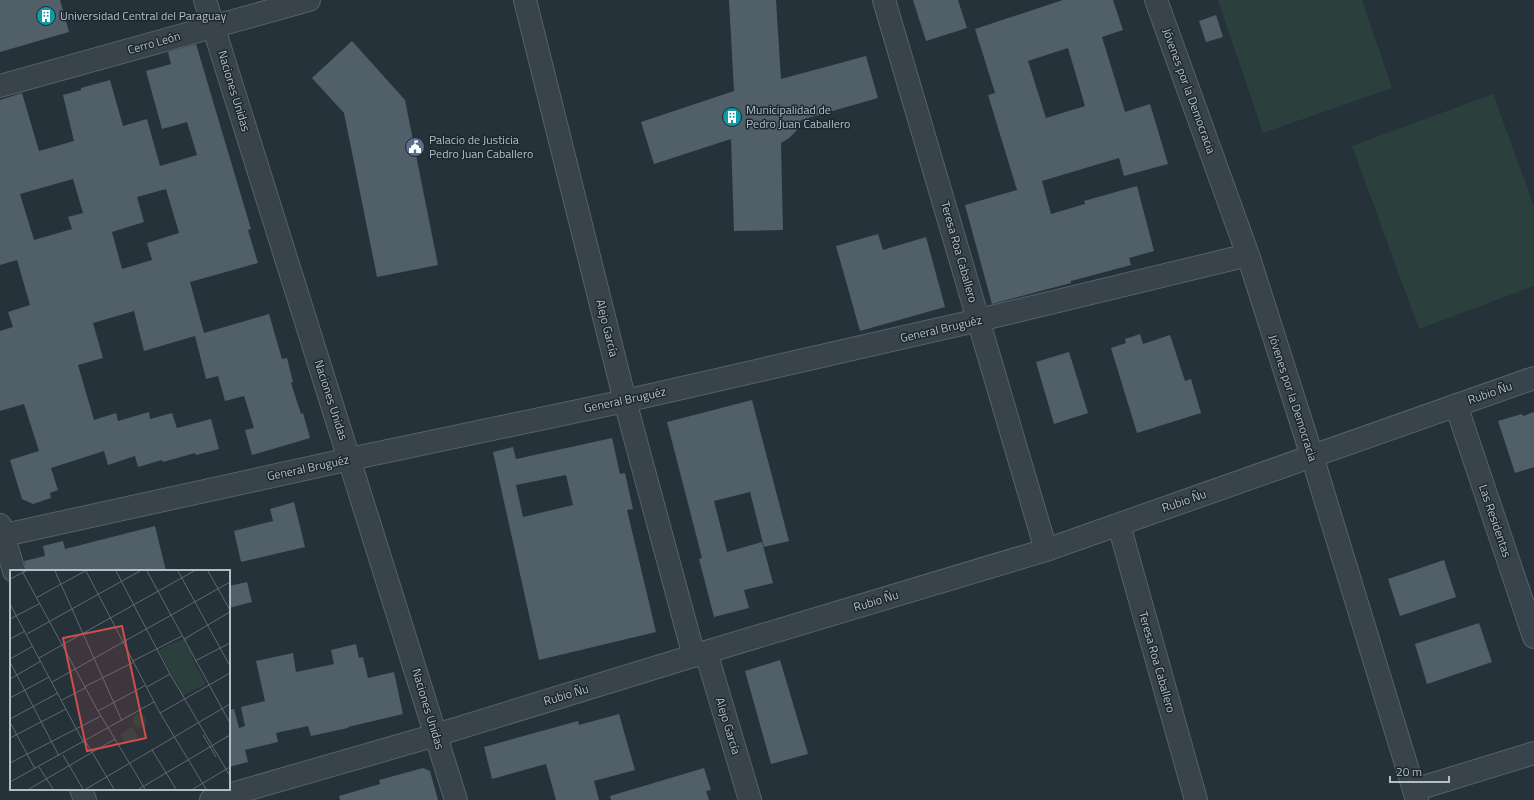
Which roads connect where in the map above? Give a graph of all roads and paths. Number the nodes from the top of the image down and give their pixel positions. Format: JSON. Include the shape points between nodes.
{"nodes":[{"id":1,"x":205,"y":0,"type":"edge"},
{"id":2,"x":309,"y":0,"type":"edge"},
{"id":3,"x":525,"y":0,"type":"edge"},
{"id":4,"x":884,"y":0,"type":"edge"},
{"id":5,"x":1156,"y":0,"type":"edge"},
{"id":6,"x":214,"y":26,"type":"junction"},
{"id":7,"x":0,"y":86,"type":"edge"},
{"id":8,"x":1248,"y":255,"type":"junction"},
{"id":9,"x":979,"y":320,"type":"junction"},
{"id":10,"x":1534,"y":378,"type":"edge"},
{"id":11,"x":625,"y":401,"type":"junction"},
{"id":12,"x":1456,"y":405,"type":"junction"},
{"id":13,"x":1312,"y":456,"type":"junction"},
{"id":14,"x":350,"y":459,"type":"junction"},
{"id":15,"x":1119,"y":524,"type":"junction"},
{"id":16,"x":1,"y":532,"type":"edge"},
{"id":17,"x":1046,"y":550,"type":"junction"},
{"id":18,"x":14,"y":570,"type":"edge"},
{"id":19,"x":1534,"y":637,"type":"edge"},
{"id":20,"x":700,"y":654,"type":"junction"},
{"id":21,"x":436,"y":735,"type":"junction"},
{"id":22,"x":1534,"y":753,"type":"edge"},
{"id":23,"x":81,"y":790,"type":"edge"},
{"id":24,"x":1416,"y":795,"type":"edge"},
{"id":25,"x":85,"y":800,"type":"edge"},
{"id":26,"x":211,"y":800,"type":"edge"},
{"id":27,"x":456,"y":800,"type":"edge"},
{"id":28,"x":750,"y":800,"type":"edge"},
{"id":29,"x":1196,"y":800,"type":"edge"}],
"edges":[{"from":1,"to":6,"type":"street","name":"Naciones Unidas"},
{"from":2,"to":6,"type":"street","name":"Cerro León"},
{"from":3,"to":11,"type":"street","name":"Alejo García"},
{"from":4,"to":9,"type":"street","name":"Teresa Roa Caballero"},
{"from":5,"to":8,"type":"street","name":"Jóvenes por la Democracia"},
{"from":6,"to":7,"type":"street","name":"Cerro León"},
{"from":6,"to":14,"type":"street","name":"Naciones Unidas"},
{"from":8,"to":9,"type":"street","name":"General Bruguéz"},
{"from":8,"to":13,"type":"street","name":"Jóvenes por la Democracia"},
{"from":9,"to":11,"type":"street","name":"General Bruguéz"},
{"from":9,"to":17,"type":"street","name":"Teresa Roa Caballero"},
{"from":10,"to":12,"type":"street","name":"Rubio Ñu"},
{"from":11,"to":14,"type":"street","name":"General Bruguéz"},
{"from":11,"to":20,"type":"street","name":"Alejo García"},
{"from":12,"to":13,"type":"street","name":"Rubio Ñu"},
{"from":12,"to":19,"type":"street","name":"Las Residentas"},
{"from":13,"to":15,"type":"street","name":"Rubio Ñu"},
{"from":13,"to":24,"type":"street","name":"Jóvenes por la Democracia"},
{"from":14,"to":16,"type":"street","name":"General Bruguéz"},
{"from":14,"to":21,"type":"street","name":"Naciones Unidas"},
{"from":15,"to":17,"type":"street","name":"Rubio Ñu"},
{"from":15,"to":29,"type":"street","name":"Teresa Roa Caballero"},
{"from":16,"to":18,"type":"street"},
{"from":17,"to":20,"type":"street","name":"Rubio Ñu"},
{"from":20,"to":21,"type":"street","name":"Rubio Ñu"},
{"from":20,"to":28,"type":"street","name":"Alejo García"},
{"from":21,"to":26,"type":"street","name":"Rubio Ñu"},
{"from":21,"to":27,"type":"street","name":"Naciones Unidas"},
{"from":22,"to":24,"type":"street"},
{"from":23,"to":25,"type":"street"}]}
